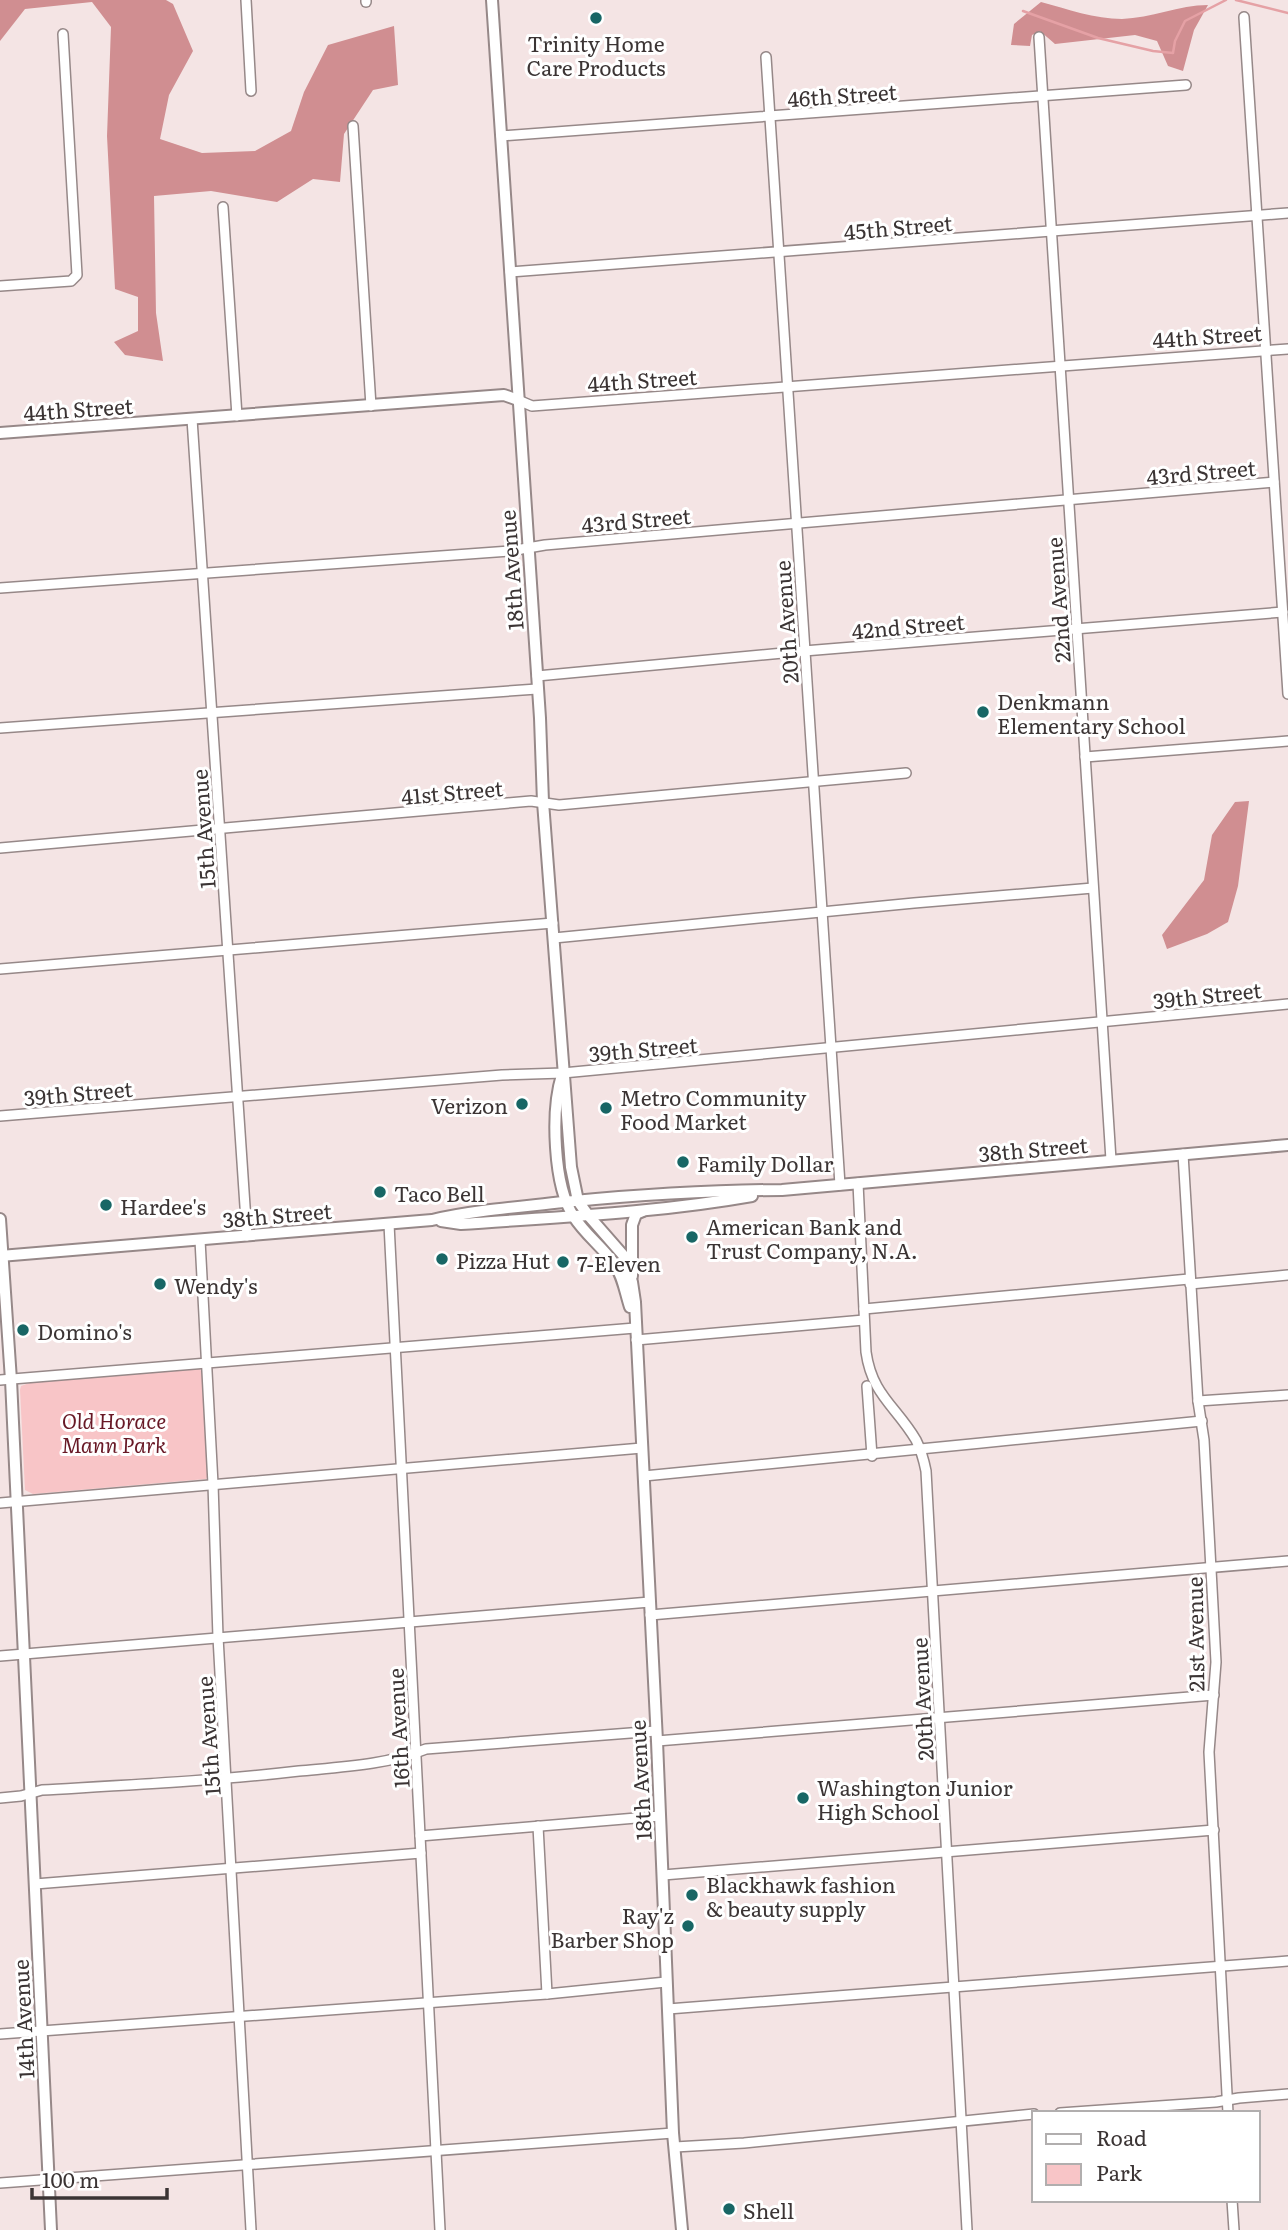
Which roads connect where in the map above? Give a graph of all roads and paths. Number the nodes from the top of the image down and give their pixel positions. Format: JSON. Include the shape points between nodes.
{"nodes":[{"id":1,"x":246,"y":0,"type":"edge"},
{"id":2,"x":492,"y":0,"type":"edge"},
{"id":3,"x":1244,"y":17,"type":"dead end"},
{"id":4,"x":62,"y":34,"type":"dead end"},
{"id":5,"x":1039,"y":37,"type":"dead end"},
{"id":6,"x":766,"y":57,"type":"dead end"},
{"id":7,"x":1186,"y":85,"type":"dead end"},
{"id":8,"x":251,"y":91,"type":"dead end"},
{"id":9,"x":1044,"y":96,"type":"junction"},
{"id":10,"x":770,"y":117,"type":"junction"},
{"id":11,"x":353,"y":126,"type":"dead end"},
{"id":12,"x":501,"y":136,"type":"junction"},
{"id":13,"x":223,"y":208,"type":"dead end"},
{"id":14,"x":1288,"y":213,"type":"edge"},
{"id":15,"x":1257,"y":216,"type":"junction"},
{"id":16,"x":1051,"y":231,"type":"junction"},
{"id":17,"x":779,"y":253,"type":"junction"},
{"id":18,"x":510,"y":272,"type":"junction"},
{"id":19,"x":0,"y":286,"type":"edge"},
{"id":20,"x":1288,"y":349,"type":"edge"},
{"id":21,"x":1266,"y":351,"type":"junction"},
{"id":22,"x":1060,"y":365,"type":"junction"},
{"id":23,"x":787,"y":387,"type":"junction"},
{"id":24,"x":518,"y":400,"type":"junction"},
{"id":25,"x":371,"y":406,"type":"junction"},
{"id":26,"x":237,"y":416,"type":"junction"},
{"id":27,"x":192,"y":419,"type":"junction"},
{"id":28,"x":0,"y":433,"type":"edge"},
{"id":29,"x":1274,"y":482,"type":"junction"},
{"id":30,"x":1069,"y":499,"type":"junction"},
{"id":31,"x":796,"y":523,"type":"junction"},
{"id":32,"x":528,"y":548,"type":"junction"},
{"id":33,"x":202,"y":573,"type":"junction"},
{"id":34,"x":0,"y":588,"type":"edge"},
{"id":35,"x":1283,"y":612,"type":"junction"},
{"id":36,"x":1077,"y":629,"type":"junction"},
{"id":37,"x":804,"y":651,"type":"junction"},
{"id":38,"x":537,"y":676,"type":"junction"},
{"id":39,"x":537,"y":690,"type":"junction"},
{"id":40,"x":1288,"y":694,"type":"edge"},
{"id":41,"x":211,"y":713,"type":"junction"},
{"id":42,"x":0,"y":728,"type":"edge"},
{"id":43,"x":1288,"y":741,"type":"edge"},
{"id":44,"x":1085,"y":757,"type":"junction"},
{"id":45,"x":906,"y":773,"type":"dead end"},
{"id":46,"x":813,"y":780,"type":"junction"},
{"id":47,"x":543,"y":802,"type":"junction"},
{"id":48,"x":220,"y":829,"type":"junction"},
{"id":49,"x":0,"y":848,"type":"edge"},
{"id":50,"x":1093,"y":888,"type":"junction"},
{"id":51,"x":823,"y":912,"type":"junction"},
{"id":52,"x":553,"y":923,"type":"junction"},
{"id":53,"x":554,"y":938,"type":"junction"},
{"id":54,"x":229,"y":950,"type":"junction"},
{"id":55,"x":0,"y":969,"type":"edge"},
{"id":56,"x":1288,"y":1004,"type":"edge"},
{"id":57,"x":1102,"y":1022,"type":"junction"},
{"id":58,"x":831,"y":1048,"type":"junction"},
{"id":59,"x":563,"y":1073,"type":"junction"},
{"id":60,"x":238,"y":1096,"type":"junction"},
{"id":61,"x":0,"y":1116,"type":"edge"},
{"id":62,"x":1288,"y":1145,"type":"edge"},
{"id":63,"x":1183,"y":1154,"type":"junction"},
{"id":64,"x":1111,"y":1160,"type":"junction"},
{"id":65,"x":858,"y":1184,"type":"junction"},
{"id":66,"x":840,"y":1185,"type":"junction"},
{"id":67,"x":782,"y":1190,"type":"junction"},
{"id":68,"x":572,"y":1201,"type":"junction"},
{"id":69,"x":643,"y":1211,"type":"junction"},
{"id":70,"x":588,"y":1215,"type":"junction"},
{"id":71,"x":573,"y":1216,"type":"junction"},
{"id":72,"x":0,"y":1219,"type":"edge"},
{"id":73,"x":432,"y":1220,"type":"junction"},
{"id":74,"x":389,"y":1224,"type":"junction"},
{"id":75,"x":247,"y":1236,"type":"junction"},
{"id":76,"x":200,"y":1240,"type":"junction"},
{"id":77,"x":1,"y":1256,"type":"edge"},
{"id":78,"x":1288,"y":1275,"type":"edge"},
{"id":79,"x":632,"y":1282,"type":"junction"},
{"id":80,"x":1190,"y":1282,"type":"junction"},
{"id":81,"x":864,"y":1309,"type":"junction"},
{"id":82,"x":864,"y":1320,"type":"junction"},
{"id":83,"x":635,"y":1328,"type":"junction"},
{"id":84,"x":636,"y":1340,"type":"junction"},
{"id":85,"x":397,"y":1348,"type":"junction"},
{"id":86,"x":207,"y":1362,"type":"junction"},
{"id":87,"x":6,"y":1380,"type":"edge"},
{"id":88,"x":867,"y":1387,"type":"dead end"},
{"id":89,"x":1288,"y":1395,"type":"edge"},
{"id":90,"x":1198,"y":1401,"type":"junction"},
{"id":91,"x":1202,"y":1421,"type":"junction"},
{"id":92,"x":642,"y":1448,"type":"junction"},
{"id":93,"x":920,"y":1448,"type":"junction"},
{"id":94,"x":872,"y":1456,"type":"junction"},
{"id":95,"x":402,"y":1469,"type":"junction"},
{"id":96,"x":644,"y":1476,"type":"junction"},
{"id":97,"x":213,"y":1484,"type":"junction"},
{"id":98,"x":16,"y":1502,"type":"junction"},
{"id":99,"x":0,"y":1503,"type":"edge"},
{"id":100,"x":1288,"y":1561,"type":"edge"},
{"id":101,"x":1211,"y":1568,"type":"junction"},
{"id":102,"x":932,"y":1592,"type":"junction"},
{"id":103,"x":650,"y":1602,"type":"junction"},
{"id":104,"x":650,"y":1615,"type":"junction"},
{"id":105,"x":409,"y":1622,"type":"junction"},
{"id":106,"x":218,"y":1637,"type":"junction"},
{"id":107,"x":24,"y":1654,"type":"junction"},
{"id":108,"x":0,"y":1656,"type":"edge"},
{"id":109,"x":1214,"y":1695,"type":"junction"},
{"id":110,"x":940,"y":1718,"type":"junction"},
{"id":111,"x":657,"y":1736,"type":"junction"},
{"id":112,"x":416,"y":1753,"type":"junction"},
{"id":113,"x":228,"y":1779,"type":"junction"},
{"id":114,"x":32,"y":1794,"type":"junction"},
{"id":115,"x":0,"y":1798,"type":"edge"},
{"id":116,"x":660,"y":1816,"type":"junction"},
{"id":117,"x":538,"y":1826,"type":"junction"},
{"id":118,"x":1214,"y":1830,"type":"junction"},
{"id":119,"x":420,"y":1836,"type":"junction"},
{"id":120,"x":947,"y":1852,"type":"junction"},
{"id":121,"x":421,"y":1853,"type":"junction"},
{"id":122,"x":232,"y":1868,"type":"junction"},
{"id":123,"x":663,"y":1875,"type":"junction"},
{"id":124,"x":35,"y":1884,"type":"junction"},
{"id":125,"x":1288,"y":1961,"type":"edge"},
{"id":126,"x":1221,"y":1966,"type":"junction"},
{"id":127,"x":666,"y":1982,"type":"junction"},
{"id":128,"x":954,"y":1987,"type":"junction"},
{"id":129,"x":547,"y":1994,"type":"junction"},
{"id":130,"x":428,"y":2003,"type":"junction"},
{"id":131,"x":668,"y":2009,"type":"junction"},
{"id":132,"x":240,"y":2017,"type":"junction"},
{"id":133,"x":42,"y":2032,"type":"junction"},
{"id":134,"x":0,"y":2034,"type":"edge"},
{"id":135,"x":1288,"y":2094,"type":"edge"},
{"id":136,"x":1227,"y":2100,"type":"junction"},
{"id":137,"x":1086,"y":2111,"type":"edge"},
{"id":138,"x":1228,"y":2111,"type":"edge"},
{"id":139,"x":1032,"y":2115,"type":"edge"},
{"id":140,"x":961,"y":2121,"type":"junction"},
{"id":141,"x":673,"y":2133,"type":"junction"},
{"id":142,"x":675,"y":2147,"type":"junction"},
{"id":143,"x":436,"y":2150,"type":"junction"},
{"id":144,"x":247,"y":2163,"type":"junction"},
{"id":145,"x":49,"y":2180,"type":"junction"},
{"id":146,"x":0,"y":2183,"type":"edge"},
{"id":147,"x":1233,"y":2202,"type":"edge"},
{"id":148,"x":51,"y":2230,"type":"edge"},
{"id":149,"x":251,"y":2230,"type":"edge"},
{"id":150,"x":440,"y":2230,"type":"edge"},
{"id":151,"x":682,"y":2230,"type":"edge"},
{"id":152,"x":967,"y":2230,"type":"edge"},
{"id":153,"x":1234,"y":2230,"type":"edge"}],
"edges":[{"from":1,"to":8,"type":"street"},
{"from":2,"to":12,"type":"street","name":"18th Avenue"},
{"from":3,"to":15,"type":"street"},
{"from":4,"to":19,"type":"street","via":[[78,270],[71,281]]},
{"from":5,"to":9,"type":"street","name":"22nd Avenue"},
{"from":6,"to":10,"type":"street","name":"20th Avenue"},
{"from":7,"to":9,"type":"street","name":"46th Street"},
{"from":9,"to":10,"type":"street","name":"46th Street"},
{"from":9,"to":16,"type":"street","name":"22nd Avenue"},
{"from":10,"to":12,"type":"street","name":"46th Street"},
{"from":10,"to":17,"type":"street","name":"20th Avenue"},
{"from":11,"to":25,"type":"street"},
{"from":12,"to":18,"type":"street","name":"18th Avenue"},
{"from":13,"to":26,"type":"street"},
{"from":14,"to":15,"type":"street","name":"45th Street"},
{"from":15,"to":16,"type":"street","name":"45th Street"},
{"from":15,"to":21,"type":"street"},
{"from":16,"to":17,"type":"street","name":"45th Street"},
{"from":16,"to":22,"type":"street","name":"22nd Avenue"},
{"from":17,"to":18,"type":"street","name":"45th Street"},
{"from":17,"to":23,"type":"street","name":"20th Avenue"},
{"from":18,"to":24,"type":"street","name":"18th Avenue"},
{"from":20,"to":21,"type":"street","name":"44th Street"},
{"from":21,"to":22,"type":"street","name":"44th Street"},
{"from":21,"to":29,"type":"street"},
{"from":22,"to":23,"type":"street","name":"44th Street"},
{"from":22,"to":30,"type":"street","name":"22nd Avenue"},
{"from":23,"to":24,"type":"street","name":"44th Street","via":[[533,406]]},
{"from":23,"to":31,"type":"street","name":"20th Avenue"},
{"from":24,"to":25,"type":"street","name":"44th Street","via":[[505,395]]},
{"from":24,"to":32,"type":"street","name":"18th Avenue"},
{"from":25,"to":26,"type":"street","name":"44th Street"},
{"from":26,"to":27,"type":"street","name":"44th Street"},
{"from":27,"to":28,"type":"street","name":"44th Street"},
{"from":27,"to":33,"type":"street","name":"15th Avenue"},
{"from":29,"to":30,"type":"street","name":"43rd Street"},
{"from":29,"to":35,"type":"street"},
{"from":30,"to":31,"type":"street","name":"43rd Street"},
{"from":30,"to":36,"type":"street","name":"22nd Avenue"},
{"from":31,"to":32,"type":"street","name":"43rd Street"},
{"from":31,"to":37,"type":"street","name":"20th Avenue"},
{"from":32,"to":33,"type":"street","name":"43rd Street"},
{"from":32,"to":38,"type":"street","name":"18th Avenue"},
{"from":33,"to":34,"type":"street","name":"43rd Street"},
{"from":33,"to":41,"type":"street","name":"15th Avenue"},
{"from":35,"to":36,"type":"street","name":"42nd Street"},
{"from":35,"to":40,"type":"street"},
{"from":36,"to":37,"type":"street","name":"42nd Street"},
{"from":36,"to":44,"type":"street","name":"22nd Avenue"},
{"from":37,"to":38,"type":"street","name":"42nd Street"},
{"from":37,"to":46,"type":"street","name":"20th Avenue"},
{"from":38,"to":39,"type":"street","name":"18th Avenue"},
{"from":39,"to":41,"type":"street"},
{"from":39,"to":47,"type":"street","name":"18th Avenue"},
{"from":41,"to":42,"type":"street"},
{"from":41,"to":48,"type":"street","name":"15th Avenue"},
{"from":43,"to":44,"type":"street"},
{"from":44,"to":50,"type":"street","name":"22nd Avenue"},
{"from":45,"to":46,"type":"street","name":"41st Street"},
{"from":46,"to":47,"type":"street","name":"41st Street","via":[[559,805]]},
{"from":46,"to":51,"type":"street","name":"20th Avenue"},
{"from":47,"to":48,"type":"street","name":"41st Street"},
{"from":47,"to":52,"type":"street","name":"18th Avenue"},
{"from":48,"to":49,"type":"street","name":"41st Street"},
{"from":48,"to":54,"type":"street","name":"15th Avenue"},
{"from":50,"to":51,"type":"street"},
{"from":50,"to":57,"type":"street","name":"22nd Avenue"},
{"from":51,"to":53,"type":"street"},
{"from":51,"to":58,"type":"street","name":"20th Avenue"},
{"from":52,"to":53,"type":"street","name":"18th Avenue"},
{"from":52,"to":54,"type":"street"},
{"from":53,"to":59,"type":"street","name":"18th Avenue"},
{"from":54,"to":55,"type":"street"},
{"from":54,"to":60,"type":"street","name":"15th Avenue"},
{"from":56,"to":57,"type":"street","name":"39th Street"},
{"from":57,"to":58,"type":"street","name":"39th Street"},
{"from":57,"to":64,"type":"street","name":"22nd Avenue"},
{"from":58,"to":59,"type":"street","name":"39th Street"},
{"from":58,"to":66,"type":"street","name":"20th Avenue"},
{"from":59,"to":60,"type":"street","name":"39th Street"},
{"from":59,"to":68,"type":"street","name":"18th Avenue","via":[[557,1090],[556,1122],[561,1182]]},
{"from":60,"to":61,"type":"street","name":"39th Street"},
{"from":60,"to":75,"type":"street","name":"15th Avenue"},
{"from":62,"to":63,"type":"street","name":"38th Street"},
{"from":63,"to":64,"type":"street","name":"38th Street"},
{"from":63,"to":80,"type":"street","name":"21st Avenue"},
{"from":64,"to":65,"type":"street","name":"38th Street"},
{"from":65,"to":66,"type":"street","name":"38th Street"},
{"from":65,"to":81,"type":"street","name":"20th Avenue"},
{"from":66,"to":67,"type":"street","name":"38th Street"},
{"from":67,"to":68,"type":"street","name":"38th Street"},
{"from":67,"to":69,"type":"street","name":"38th Street"},
{"from":68,"to":70,"type":"street","name":"18th Avenue"},
{"from":68,"to":71,"type":"street","name":"18th Avenue"},
{"from":68,"to":73,"type":"street","name":"38th Street"},
{"from":69,"to":70,"type":"street","name":"38th Street"},
{"from":69,"to":79,"type":"street","via":[[636,1214],[632,1225]]},
{"from":70,"to":71,"type":"street","name":"38th Street"},
{"from":70,"to":79,"type":"street","name":"18th Avenue","via":[[623,1255]]},
{"from":71,"to":73,"type":"street","name":"38th Street","via":[[461,1224]]},
{"from":71,"to":83,"type":"street","name":"18th Avenue","via":[[616,1267]]},
{"from":72,"to":77,"type":"street","name":"14th Avenue"},
{"from":73,"to":74,"type":"street","name":"38th Street"},
{"from":74,"to":75,"type":"street","name":"38th Street"},
{"from":74,"to":85,"type":"street","name":"16th Avenue"},
{"from":75,"to":76,"type":"street","name":"38th Street"},
{"from":76,"to":77,"type":"street","name":"38th Street"},
{"from":76,"to":86,"type":"street","name":"15th Avenue"},
{"from":77,"to":87,"type":"street","name":"14th Avenue"},
{"from":78,"to":80,"type":"street"},
{"from":79,"to":83,"type":"street","name":"18th Avenue"},
{"from":80,"to":81,"type":"street"},
{"from":80,"to":90,"type":"street","name":"21st Avenue"},
{"from":81,"to":82,"type":"street","name":"20th Avenue"},
{"from":82,"to":84,"type":"street"},
{"from":82,"to":93,"type":"street","name":"20th Avenue","via":[[871,1377]]},
{"from":83,"to":84,"type":"street","name":"18th Avenue"},
{"from":83,"to":85,"type":"street"},
{"from":84,"to":92,"type":"street","name":"18th Avenue"},
{"from":85,"to":86,"type":"street"},
{"from":85,"to":95,"type":"street","name":"16th Avenue"},
{"from":86,"to":87,"type":"street"},
{"from":86,"to":97,"type":"street","name":"15th Avenue"},
{"from":87,"to":98,"type":"street","name":"14th Avenue"},
{"from":88,"to":94,"type":"street"},
{"from":89,"to":90,"type":"street"},
{"from":90,"to":91,"type":"street","name":"21st Avenue"},
{"from":91,"to":93,"type":"street"},
{"from":91,"to":101,"type":"street","name":"21st Avenue"},
{"from":92,"to":95,"type":"street"},
{"from":92,"to":96,"type":"street","name":"18th Avenue"},
{"from":93,"to":94,"type":"street"},
{"from":93,"to":102,"type":"street","name":"20th Avenue","via":[[926,1471]]},
{"from":94,"to":96,"type":"street"},
{"from":95,"to":97,"type":"street"},
{"from":95,"to":105,"type":"street","name":"16th Avenue"},
{"from":96,"to":103,"type":"street","name":"18th Avenue"},
{"from":97,"to":98,"type":"street"},
{"from":97,"to":106,"type":"street","name":"15th Avenue"},
{"from":98,"to":99,"type":"street"},
{"from":98,"to":107,"type":"street","name":"14th Avenue"},
{"from":100,"to":101,"type":"street"},
{"from":101,"to":102,"type":"street"},
{"from":101,"to":109,"type":"street","name":"21st Avenue"},
{"from":102,"to":104,"type":"street"},
{"from":102,"to":110,"type":"street","name":"20th Avenue"},
{"from":103,"to":104,"type":"street","name":"18th Avenue"},
{"from":103,"to":105,"type":"street"},
{"from":104,"to":111,"type":"street","name":"18th Avenue"},
{"from":105,"to":106,"type":"street"},
{"from":105,"to":112,"type":"street","name":"16th Avenue"},
{"from":106,"to":107,"type":"street"},
{"from":106,"to":113,"type":"street","name":"15th Avenue"},
{"from":107,"to":108,"type":"street"},
{"from":107,"to":114,"type":"street","name":"14th Avenue"},
{"from":109,"to":110,"type":"street"},
{"from":109,"to":118,"type":"street","name":"21st Avenue","via":[[1209,1752]]},
{"from":110,"to":111,"type":"street"},
{"from":110,"to":120,"type":"street","name":"20th Avenue"},
{"from":111,"to":112,"type":"street"},
{"from":111,"to":116,"type":"street","name":"18th Avenue"},
{"from":112,"to":113,"type":"street","via":[[342,1767]]},
{"from":112,"to":119,"type":"street","name":"16th Avenue"},
{"from":113,"to":114,"type":"street"},
{"from":113,"to":122,"type":"street","name":"15th Avenue"},
{"from":114,"to":115,"type":"street"},
{"from":114,"to":124,"type":"street","name":"14th Avenue"},
{"from":116,"to":117,"type":"street"},
{"from":116,"to":123,"type":"street","name":"18th Avenue"},
{"from":117,"to":119,"type":"street"},
{"from":117,"to":129,"type":"street"},
{"from":118,"to":120,"type":"street"},
{"from":118,"to":126,"type":"street","name":"21st Avenue"},
{"from":119,"to":121,"type":"street","name":"16th Avenue"},
{"from":120,"to":123,"type":"street"},
{"from":120,"to":128,"type":"street","name":"20th Avenue"},
{"from":121,"to":122,"type":"street"},
{"from":121,"to":130,"type":"street","name":"16th Avenue"},
{"from":122,"to":124,"type":"street"},
{"from":122,"to":132,"type":"street","name":"15th Avenue"},
{"from":123,"to":127,"type":"street","name":"18th Avenue"},
{"from":124,"to":133,"type":"street","name":"14th Avenue"},
{"from":125,"to":126,"type":"street"},
{"from":126,"to":128,"type":"street"},
{"from":126,"to":136,"type":"street","name":"21st Avenue"},
{"from":127,"to":129,"type":"street"},
{"from":127,"to":131,"type":"street","name":"18th Avenue"},
{"from":128,"to":131,"type":"street"},
{"from":128,"to":140,"type":"street","name":"20th Avenue"},
{"from":129,"to":130,"type":"street"},
{"from":130,"to":132,"type":"street"},
{"from":130,"to":143,"type":"street","name":"16th Avenue"},
{"from":131,"to":141,"type":"street","name":"18th Avenue"},
{"from":132,"to":133,"type":"street"},
{"from":132,"to":144,"type":"street","name":"15th Avenue"},
{"from":133,"to":134,"type":"street"},
{"from":133,"to":145,"type":"street","name":"14th Avenue"},
{"from":135,"to":136,"type":"street"},
{"from":136,"to":137,"type":"street"},
{"from":136,"to":138,"type":"street","name":"21st Avenue"},
{"from":139,"to":140,"type":"street"},
{"from":140,"to":142,"type":"street"},
{"from":140,"to":152,"type":"street","name":"20th Avenue"},
{"from":141,"to":142,"type":"street","name":"18th Avenue"},
{"from":141,"to":143,"type":"street"},
{"from":142,"to":151,"type":"street","name":"18th Avenue"},
{"from":143,"to":144,"type":"street"},
{"from":143,"to":150,"type":"street","name":"16th Avenue"},
{"from":144,"to":145,"type":"street"},
{"from":144,"to":149,"type":"street","name":"15th Avenue"},
{"from":145,"to":146,"type":"street"},
{"from":145,"to":148,"type":"street","name":"14th Avenue"},
{"from":147,"to":153,"type":"street"}]}
